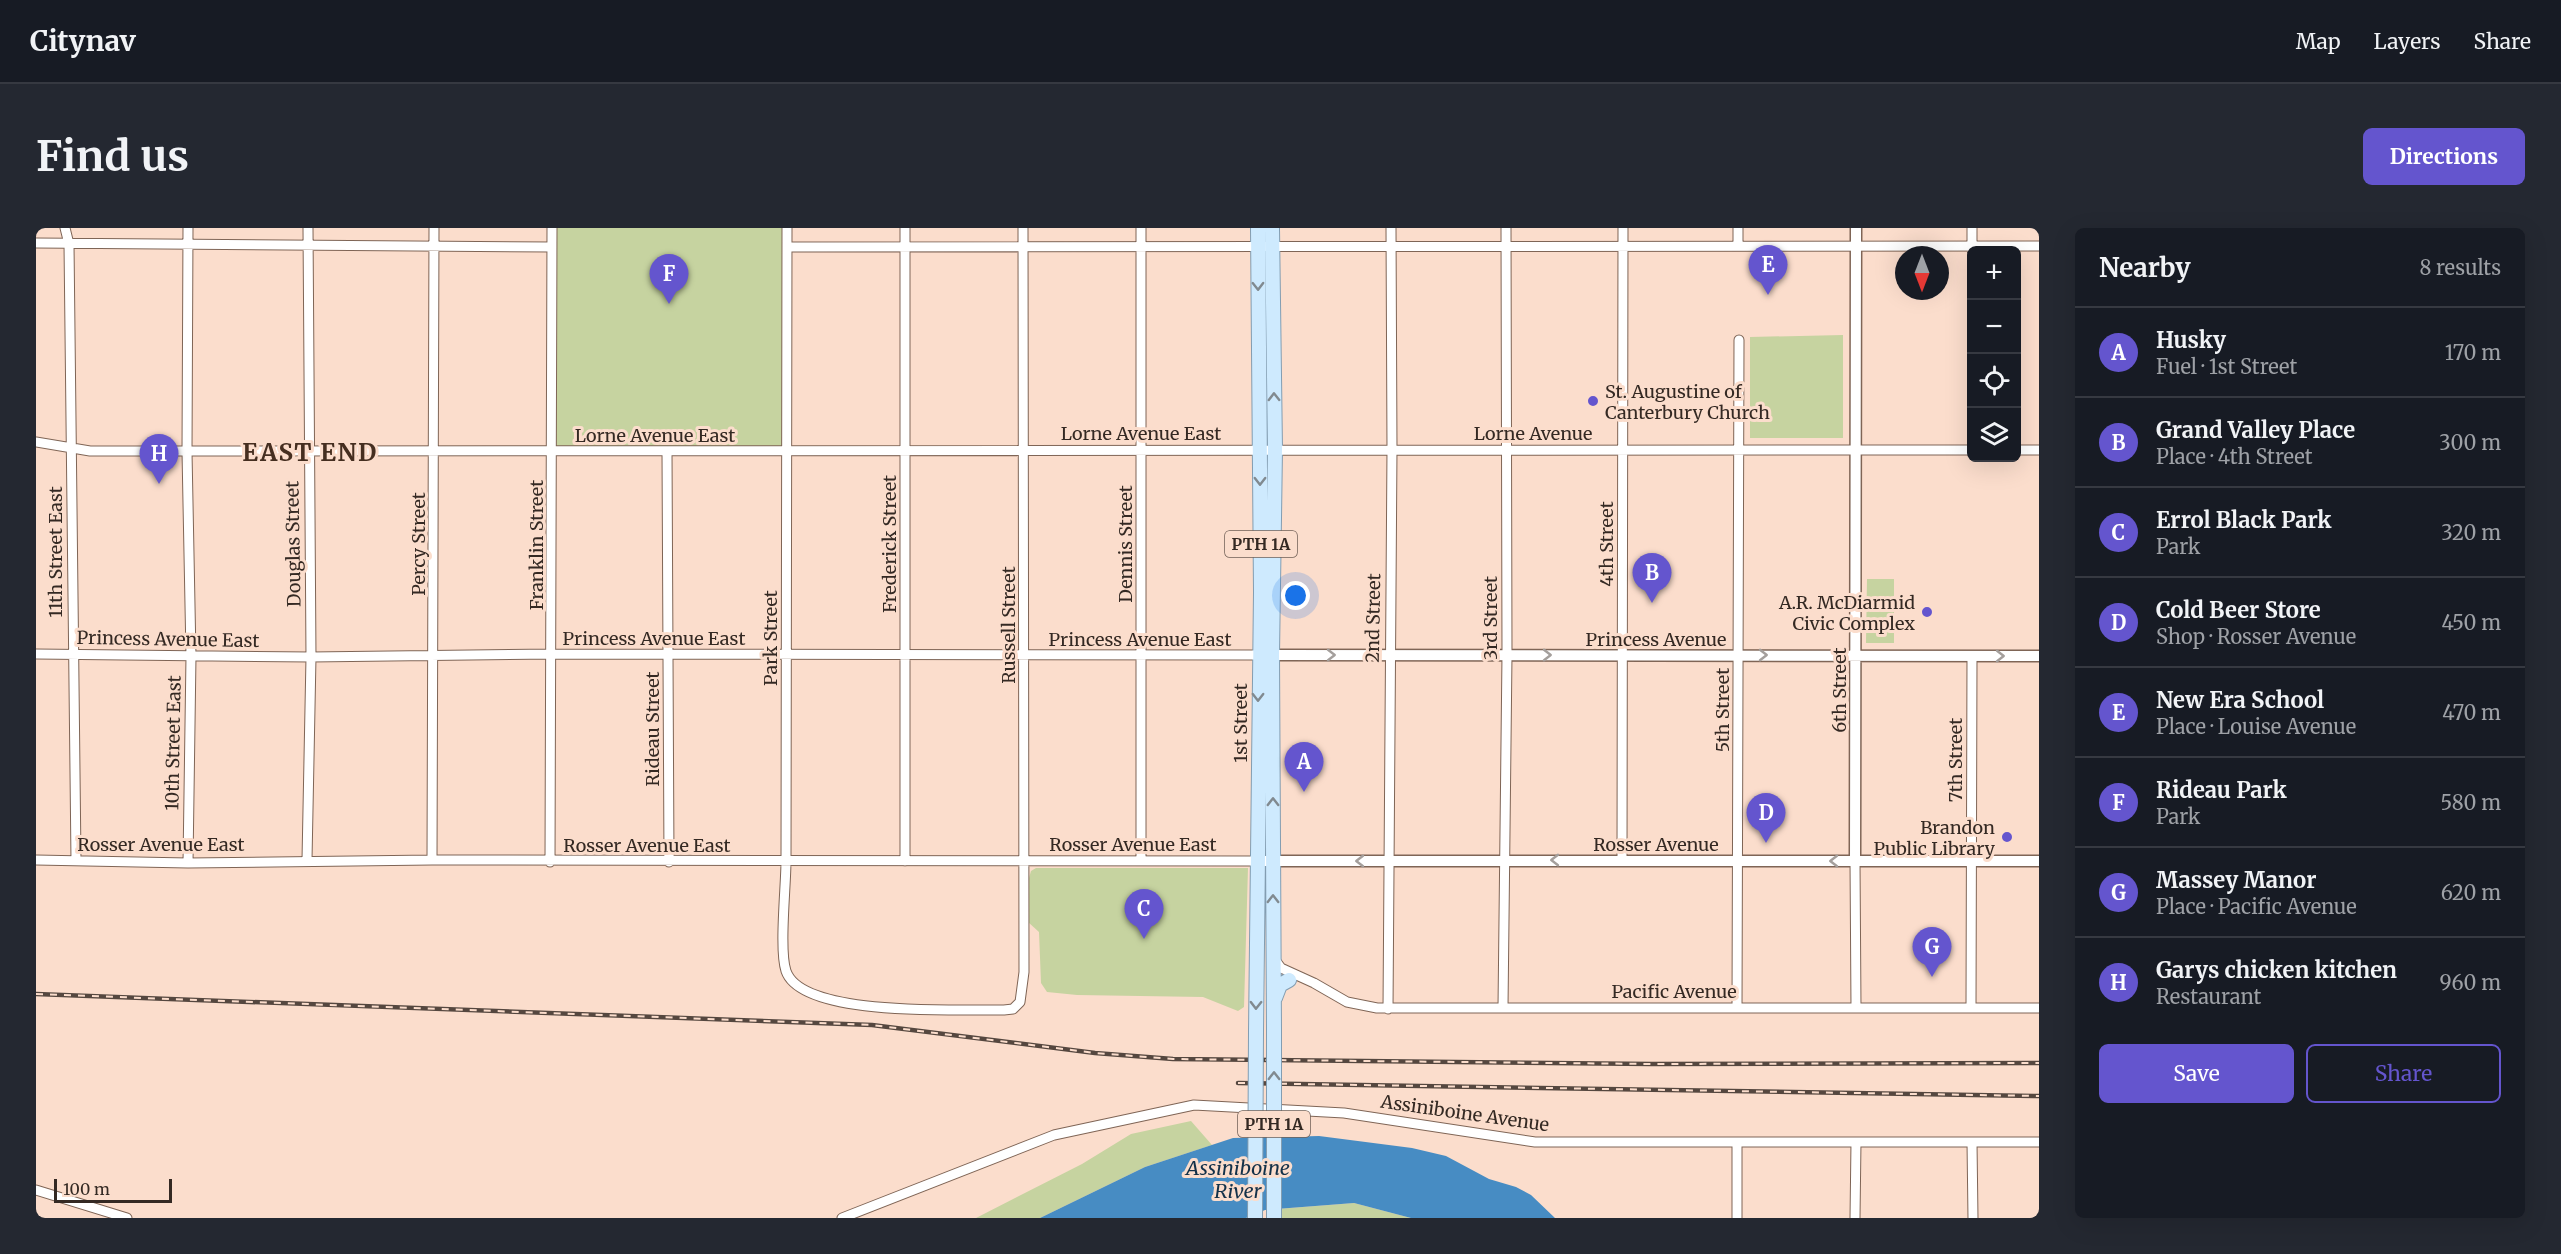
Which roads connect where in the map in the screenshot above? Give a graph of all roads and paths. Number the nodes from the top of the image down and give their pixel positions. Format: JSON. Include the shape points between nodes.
{"nodes":[{"id":1,"x":65,"y":228,"type":"edge"},
{"id":2,"x":72,"y":228,"type":"edge"},
{"id":3,"x":188,"y":228,"type":"edge"},
{"id":4,"x":308,"y":228,"type":"edge"},
{"id":5,"x":434,"y":228,"type":"edge"},
{"id":6,"x":552,"y":228,"type":"edge"},
{"id":7,"x":787,"y":228,"type":"edge"},
{"id":8,"x":905,"y":228,"type":"edge"},
{"id":9,"x":1023,"y":228,"type":"edge"},
{"id":10,"x":1141,"y":228,"type":"edge"},
{"id":11,"x":1258,"y":228,"type":"edge"},
{"id":12,"x":1272,"y":228,"type":"edge"},
{"id":13,"x":1391,"y":228,"type":"edge"},
{"id":14,"x":1506,"y":228,"type":"edge"},
{"id":15,"x":1623,"y":228,"type":"edge"},
{"id":16,"x":1738,"y":228,"type":"edge"},
{"id":17,"x":1856,"y":228,"type":"edge"},
{"id":18,"x":1972,"y":228,"type":"edge"},
{"id":19,"x":36,"y":243,"type":"edge"},
{"id":20,"x":69,"y":244,"type":"junction"},
{"id":21,"x":188,"y":244,"type":"junction"},
{"id":22,"x":308,"y":246,"type":"junction"},
{"id":23,"x":434,"y":246,"type":"junction"},
{"id":24,"x":905,"y":246,"type":"junction"},
{"id":25,"x":1023,"y":246,"type":"junction"},
{"id":26,"x":1265,"y":246,"type":"junction"},
{"id":27,"x":1392,"y":246,"type":"junction"},
{"id":28,"x":1506,"y":246,"type":"junction"},
{"id":29,"x":1622,"y":246,"type":"junction"},
{"id":30,"x":1738,"y":246,"type":"junction"},
{"id":31,"x":1856,"y":246,"type":"junction"},
{"id":32,"x":1972,"y":246,"type":"edge"},
{"id":33,"x":2039,"y":246,"type":"edge"},
{"id":34,"x":552,"y":247,"type":"junction"},
{"id":35,"x":787,"y":247,"type":"junction"},
{"id":36,"x":1141,"y":247,"type":"junction"},
{"id":37,"x":2021,"y":247,"type":"edge"},
{"id":38,"x":1967,"y":248,"type":"edge"},
{"id":39,"x":1739,"y":340,"type":"dead end"},
{"id":40,"x":36,"y":442,"type":"edge"},
{"id":41,"x":71,"y":448,"type":"junction"},
{"id":42,"x":1268,"y":449,"type":"junction"},
{"id":43,"x":1392,"y":449,"type":"junction"},
{"id":44,"x":1507,"y":449,"type":"junction"},
{"id":45,"x":1622,"y":449,"type":"junction"},
{"id":46,"x":905,"y":450,"type":"junction"},
{"id":47,"x":1025,"y":450,"type":"junction"},
{"id":48,"x":1141,"y":450,"type":"junction"},
{"id":49,"x":1740,"y":450,"type":"junction"},
{"id":50,"x":1855,"y":450,"type":"junction"},
{"id":51,"x":1967,"y":450,"type":"edge"},
{"id":52,"x":2021,"y":450,"type":"edge"},
{"id":53,"x":2039,"y":450,"type":"edge"},
{"id":54,"x":309,"y":451,"type":"junction"},
{"id":55,"x":434,"y":451,"type":"junction"},
{"id":56,"x":552,"y":451,"type":"junction"},
{"id":57,"x":786,"y":451,"type":"junction"},
{"id":58,"x":187,"y":452,"type":"junction"},
{"id":59,"x":667,"y":452,"type":"junction"},
{"id":60,"x":36,"y":654,"type":"edge"},
{"id":61,"x":72,"y":654,"type":"junction"},
{"id":62,"x":552,"y":654,"type":"junction"},
{"id":63,"x":1141,"y":654,"type":"junction"},
{"id":64,"x":433,"y":655,"type":"junction"},
{"id":65,"x":787,"y":655,"type":"junction"},
{"id":66,"x":905,"y":655,"type":"junction"},
{"id":67,"x":1265,"y":655,"type":"junction"},
{"id":68,"x":1389,"y":655,"type":"junction"},
{"id":69,"x":1507,"y":655,"type":"junction"},
{"id":70,"x":1623,"y":655,"type":"junction"},
{"id":71,"x":191,"y":656,"type":"junction"},
{"id":72,"x":668,"y":656,"type":"junction"},
{"id":73,"x":1024,"y":656,"type":"junction"},
{"id":74,"x":1739,"y":656,"type":"junction"},
{"id":75,"x":1856,"y":656,"type":"junction"},
{"id":76,"x":1972,"y":656,"type":"junction"},
{"id":77,"x":2039,"y":656,"type":"edge"},
{"id":78,"x":311,"y":657,"type":"junction"},
{"id":79,"x":75,"y":860,"type":"junction"},
{"id":80,"x":307,"y":860,"type":"junction"},
{"id":81,"x":432,"y":860,"type":"junction"},
{"id":82,"x":1024,"y":860,"type":"junction"},
{"id":83,"x":1505,"y":860,"type":"junction"},
{"id":84,"x":1622,"y":860,"type":"junction"},
{"id":85,"x":36,"y":861,"type":"edge"},
{"id":86,"x":786,"y":861,"type":"junction"},
{"id":87,"x":905,"y":861,"type":"junction"},
{"id":88,"x":1141,"y":861,"type":"junction"},
{"id":89,"x":1258,"y":861,"type":"junction"},
{"id":90,"x":1273,"y":861,"type":"junction"},
{"id":91,"x":1388,"y":861,"type":"junction"},
{"id":92,"x":1738,"y":861,"type":"junction"},
{"id":93,"x":1855,"y":861,"type":"junction"},
{"id":94,"x":1972,"y":861,"type":"junction"},
{"id":95,"x":2039,"y":861,"type":"edge"},
{"id":96,"x":188,"y":862,"type":"junction"},
{"id":97,"x":550,"y":862,"type":"junction"},
{"id":98,"x":669,"y":862,"type":"junction"},
{"id":99,"x":1258,"y":904,"type":"junction"},
{"id":100,"x":1273,"y":952,"type":"junction"},
{"id":101,"x":1273,"y":979,"type":"junction"},
{"id":102,"x":1289,"y":980,"type":"junction"},
{"id":103,"x":1314,"y":983,"type":"junction"},
{"id":104,"x":1274,"y":1003,"type":"junction"},
{"id":105,"x":1503,"y":1008,"type":"junction"},
{"id":106,"x":1737,"y":1008,"type":"junction"},
{"id":107,"x":1856,"y":1008,"type":"junction"},
{"id":108,"x":1971,"y":1008,"type":"junction"},
{"id":109,"x":2039,"y":1008,"type":"edge"},
{"id":110,"x":1388,"y":1009,"type":"junction"},
{"id":111,"x":1004,"y":1010,"type":"joint"},
{"id":112,"x":1737,"y":1142,"type":"junction"},
{"id":113,"x":1856,"y":1142,"type":"junction"},
{"id":114,"x":1972,"y":1142,"type":"junction"},
{"id":115,"x":2039,"y":1142,"type":"edge"},
{"id":116,"x":36,"y":1190,"type":"edge"},
{"id":117,"x":128,"y":1218,"type":"edge"},
{"id":118,"x":842,"y":1218,"type":"edge"},
{"id":119,"x":1255,"y":1218,"type":"edge"},
{"id":120,"x":1274,"y":1218,"type":"edge"},
{"id":121,"x":1737,"y":1218,"type":"edge"},
{"id":122,"x":1855,"y":1218,"type":"edge"},
{"id":123,"x":1972,"y":1218,"type":"edge"}],
"edges":[{"from":1,"to":20,"type":"street","name":"11th Street East"},
{"from":2,"to":20,"type":"street","name":"11th Street East"},
{"from":3,"to":21,"type":"street","name":"10th Street East"},
{"from":4,"to":22,"type":"street","name":"Douglas Street"},
{"from":5,"to":23,"type":"street","name":"Percy Street"},
{"from":6,"to":34,"type":"street","name":"Franklin Street"},
{"from":7,"to":35,"type":"street","name":"Park Street"},
{"from":8,"to":24,"type":"street","name":"Frederick Street"},
{"from":9,"to":25,"type":"street","name":"Russell Street"},
{"from":10,"to":36,"type":"street","name":"Dennis Street"},
{"from":11,"to":26,"type":"main road","name":"1st Street","number":"PTH 1A"},
{"from":12,"to":26,"type":"main road","name":"1st Street","number":"PTH 1A"},
{"from":13,"to":27,"type":"street","name":"2nd Street"},
{"from":14,"to":28,"type":"street","name":"3rd Street"},
{"from":15,"to":29,"type":"street","name":"4th Street"},
{"from":16,"to":30,"type":"street"},
{"from":17,"to":31,"type":"street","name":"6th Street"},
{"from":18,"to":32,"type":"street"},
{"from":19,"to":20,"type":"street"},
{"from":20,"to":21,"type":"street"},
{"from":20,"to":41,"type":"street","name":"11th Street East"},
{"from":21,"to":22,"type":"street"},
{"from":21,"to":58,"type":"street","name":"10th Street East"},
{"from":22,"to":23,"type":"street"},
{"from":22,"to":54,"type":"street","name":"Douglas Street"},
{"from":23,"to":34,"type":"street"},
{"from":23,"to":55,"type":"street","name":"Percy Street"},
{"from":24,"to":25,"type":"street"},
{"from":24,"to":35,"type":"street"},
{"from":24,"to":46,"type":"street","name":"Frederick Street"},
{"from":25,"to":36,"type":"street"},
{"from":25,"to":47,"type":"street","name":"Russell Street"},
{"from":26,"to":27,"type":"street"},
{"from":26,"to":36,"type":"street"},
{"from":26,"to":42,"type":"main road","name":"1st Street","number":"PTH 1A"},
{"from":27,"to":28,"type":"street"},
{"from":27,"to":43,"type":"street","name":"2nd Street"},
{"from":28,"to":29,"type":"street"},
{"from":28,"to":44,"type":"street","name":"3rd Street"},
{"from":29,"to":30,"type":"street"},
{"from":29,"to":45,"type":"street","name":"4th Street"},
{"from":30,"to":31,"type":"street"},
{"from":31,"to":38,"type":"street"},
{"from":31,"to":50,"type":"street","name":"6th Street"},
{"from":33,"to":37,"type":"street"},
{"from":34,"to":56,"type":"street","name":"Franklin Street"},
{"from":35,"to":57,"type":"street","name":"Park Street"},
{"from":36,"to":48,"type":"street","name":"Dennis Street"},
{"from":39,"to":49,"type":"street","name":"5th Street"},
{"from":40,"to":41,"type":"street","name":"Lorne Avenue East"},
{"from":41,"to":58,"type":"street","name":"Lorne Avenue East"},
{"from":41,"to":61,"type":"street","name":"11th Street East"},
{"from":42,"to":43,"type":"street","name":"Lorne Avenue"},
{"from":42,"to":48,"type":"street","name":"Lorne Avenue East"},
{"from":42,"to":67,"type":"main road","name":"1st Street","number":"PTH 1A","via":[[1261,592]]},
{"from":43,"to":44,"type":"street","name":"Lorne Avenue"},
{"from":43,"to":68,"type":"street","name":"2nd Street"},
{"from":44,"to":45,"type":"street","name":"Lorne Avenue"},
{"from":44,"to":69,"type":"street","name":"3rd Street"},
{"from":45,"to":49,"type":"street","name":"Lorne Avenue"},
{"from":45,"to":70,"type":"street","name":"4th Street"},
{"from":46,"to":47,"type":"street","name":"Lorne Avenue East"},
{"from":46,"to":57,"type":"street","name":"Lorne Avenue East"},
{"from":46,"to":66,"type":"street","name":"Frederick Street"},
{"from":47,"to":48,"type":"street","name":"Lorne Avenue East"},
{"from":47,"to":73,"type":"street","name":"Russell Street"},
{"from":48,"to":63,"type":"street","name":"Dennis Street"},
{"from":49,"to":50,"type":"street","name":"Lorne Avenue"},
{"from":49,"to":74,"type":"street","name":"5th Street"},
{"from":50,"to":51,"type":"street","name":"Lorne Avenue"},
{"from":50,"to":75,"type":"street","name":"6th Street"},
{"from":52,"to":53,"type":"street"},
{"from":54,"to":55,"type":"street","name":"Lorne Avenue East"},
{"from":54,"to":58,"type":"street","name":"Lorne Avenue East"},
{"from":54,"to":78,"type":"street","name":"Douglas Street"},
{"from":55,"to":56,"type":"street","name":"Lorne Avenue East"},
{"from":55,"to":64,"type":"street","name":"Percy Street"},
{"from":56,"to":59,"type":"street","name":"Lorne Avenue East"},
{"from":56,"to":62,"type":"street","name":"Franklin Street"},
{"from":57,"to":59,"type":"street","name":"Lorne Avenue East"},
{"from":57,"to":65,"type":"street","name":"Park Street"},
{"from":58,"to":71,"type":"street","name":"10th Street East"},
{"from":59,"to":72,"type":"street","name":"Rideau Street"},
{"from":60,"to":61,"type":"street","name":"Princess Avenue East"},
{"from":61,"to":71,"type":"street","name":"Princess Avenue East"},
{"from":61,"to":79,"type":"street","name":"11th Street East"},
{"from":62,"to":64,"type":"street","name":"Princess Avenue East"},
{"from":62,"to":72,"type":"street","name":"Princess Avenue East"},
{"from":62,"to":97,"type":"street","name":"Franklin Street"},
{"from":63,"to":67,"type":"street","name":"Princess Avenue East"},
{"from":63,"to":73,"type":"street","name":"Princess Avenue East"},
{"from":63,"to":88,"type":"street","name":"Dennis Street"},
{"from":64,"to":78,"type":"street","name":"Princess Avenue East"},
{"from":64,"to":81,"type":"street","name":"Percy Street"},
{"from":65,"to":66,"type":"street","name":"Princess Avenue East"},
{"from":65,"to":72,"type":"street","name":"Princess Avenue East"},
{"from":65,"to":86,"type":"street","name":"Park Street"},
{"from":66,"to":73,"type":"street","name":"Princess Avenue East"},
{"from":66,"to":87,"type":"street","name":"Frederick Street"},
{"from":67,"to":68,"type":"street","name":"Princess Avenue","one_way":true},
{"from":67,"to":89,"type":"main road","name":"1st Street","number":"PTH 1A","one_way":true},
{"from":90,"to":67,"type":"main road","name":"1st Street","number":"PTH 1A","one_way":true},
{"from":68,"to":69,"type":"street","name":"Princess Avenue"},
{"from":68,"to":91,"type":"street","name":"2nd Street"},
{"from":69,"to":70,"type":"street","name":"Princess Avenue","one_way":true},
{"from":69,"to":83,"type":"street","name":"3rd Street"},
{"from":70,"to":74,"type":"street","name":"Princess Avenue"},
{"from":70,"to":84,"type":"street","name":"4th Street"},
{"from":71,"to":78,"type":"street","name":"Princess Avenue East"},
{"from":71,"to":96,"type":"street","name":"10th Street East"},
{"from":72,"to":98,"type":"street","name":"Rideau Street"},
{"from":73,"to":82,"type":"street","name":"Russell Street"},
{"from":74,"to":75,"type":"street","name":"Princess Avenue","one_way":true},
{"from":74,"to":92,"type":"street","name":"5th Street"},
{"from":75,"to":76,"type":"street","name":"Princess Avenue"},
{"from":75,"to":93,"type":"street","name":"6th Street"},
{"from":76,"to":77,"type":"street","name":"Princess Avenue","one_way":true},
{"from":76,"to":94,"type":"street","name":"7th Street"},
{"from":78,"to":80,"type":"street","name":"Douglas Street"},
{"from":79,"to":85,"type":"street","name":"Rosser Avenue East"},
{"from":79,"to":96,"type":"street","name":"Rosser Avenue East"},
{"from":80,"to":81,"type":"street","name":"Rosser Avenue East"},
{"from":80,"to":96,"type":"street","name":"Rosser Avenue East"},
{"from":81,"to":97,"type":"street","name":"Rosser Avenue East"},
{"from":82,"to":87,"type":"street","name":"Rosser Avenue East"},
{"from":82,"to":88,"type":"street","name":"Rosser Avenue East"},
{"from":82,"to":111,"type":"street","name":"Russell Street","via":[[1023,992],[1016,1007]]},
{"from":84,"to":83,"type":"street","name":"Rosser Avenue","one_way":true},
{"from":83,"to":91,"type":"street","name":"Rosser Avenue"},
{"from":83,"to":105,"type":"street","name":"3rd Street"},
{"from":84,"to":92,"type":"street","name":"Rosser Avenue"},
{"from":86,"to":87,"type":"street","name":"Rosser Avenue East"},
{"from":86,"to":98,"type":"street","name":"Rosser Avenue East"},
{"from":86,"to":111,"type":"street","name":"Park Street","via":[[786,972],[804,991],[851,1005]]},
{"from":88,"to":89,"type":"street","name":"Rosser Avenue East"},
{"from":89,"to":90,"type":"street","name":"Rosser Avenue"},
{"from":89,"to":99,"type":"main road","name":"1st Street","number":"PTH 1A"},
{"from":91,"to":90,"type":"street","name":"Rosser Avenue","one_way":true},
{"from":100,"to":90,"type":"main road","name":"1st Street","number":"PTH 1A","one_way":true},
{"from":91,"to":110,"type":"street","name":"2nd Street"},
{"from":93,"to":92,"type":"street","name":"Rosser Avenue","one_way":true},
{"from":92,"to":106,"type":"street","name":"5th Street"},
{"from":93,"to":94,"type":"street","name":"Rosser Avenue"},
{"from":93,"to":107,"type":"street","name":"6th Street"},
{"from":94,"to":95,"type":"street","name":"Rosser Avenue"},
{"from":94,"to":108,"type":"street","name":"7th Street"},
{"from":97,"to":98,"type":"street","name":"Rosser Avenue East"},
{"from":99,"to":101,"type":"main road","via":[[1264,972]]},
{"from":99,"to":119,"type":"main road","name":"1st Street","number":"PTH 1A","one_way":true,"bridge":true},
{"from":100,"to":101,"type":"main road","name":"1st Street","number":"PTH 1A"},
{"from":100,"to":103,"type":"street","name":"Pacific Avenue","via":[[1281,968]]},
{"from":101,"to":102,"type":"street","name":"Pacific Avenue"},
{"from":101,"to":104,"type":"main road","name":"1st Street","number":"PTH 1A"},
{"from":102,"to":103,"type":"street","name":"Pacific Avenue"},
{"from":102,"to":104,"type":"main road","via":[[1280,985]]},
{"from":103,"to":110,"type":"street","name":"Pacific Avenue","via":[[1347,1002]]},
{"from":120,"to":104,"type":"main road","name":"1st Street","number":"PTH 1A","one_way":true,"bridge":true},
{"from":105,"to":106,"type":"street","name":"Pacific Avenue"},
{"from":105,"to":110,"type":"street","name":"Pacific Avenue"},
{"from":106,"to":107,"type":"street","name":"Pacific Avenue"},
{"from":107,"to":108,"type":"street","name":"Pacific Avenue"},
{"from":108,"to":109,"type":"street","name":"Pacific Avenue"},
{"from":112,"to":113,"type":"street","name":"Assiniboine Avenue"},
{"from":112,"to":118,"type":"street","name":"Assiniboine Avenue","via":[[1535,1142],[1344,1113],[1194,1105],[1054,1135]]},
{"from":112,"to":121,"type":"street"},
{"from":113,"to":114,"type":"street","name":"Assiniboine Avenue"},
{"from":113,"to":122,"type":"street"},
{"from":114,"to":115,"type":"street","name":"Assiniboine Avenue"},
{"from":114,"to":123,"type":"street"},
{"from":116,"to":117,"type":"street"}]}
